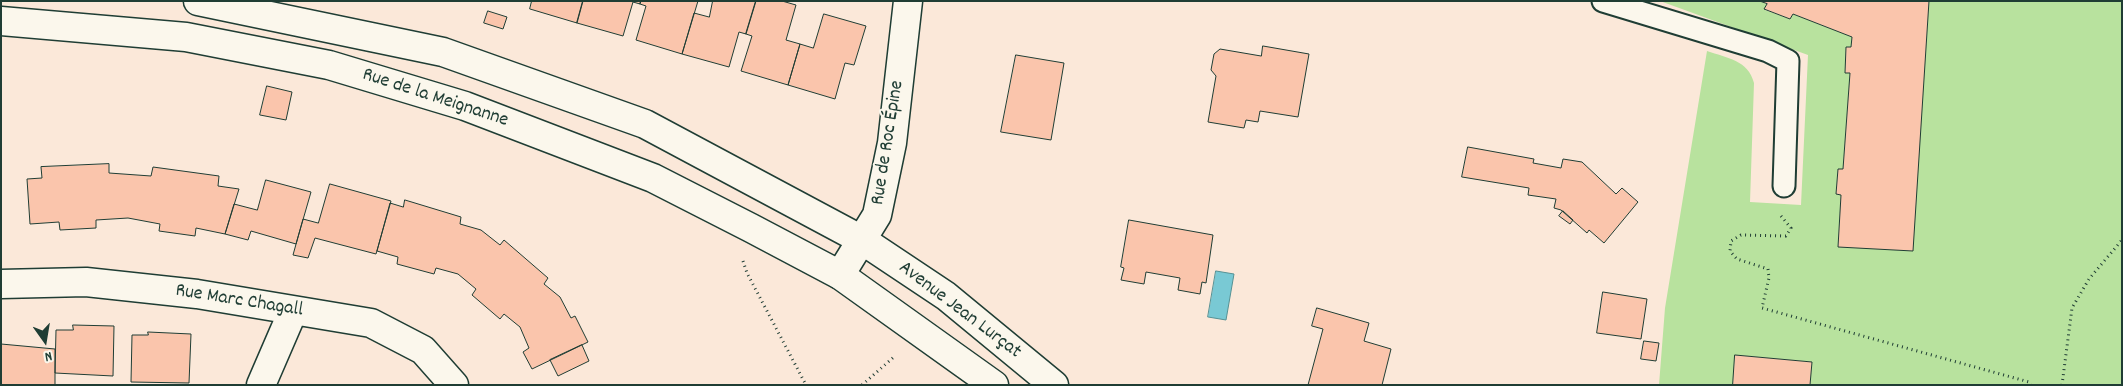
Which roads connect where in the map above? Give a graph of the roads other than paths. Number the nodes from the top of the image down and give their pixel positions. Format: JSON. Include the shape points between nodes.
{"nodes":[{"id":1,"x":198,"y":1,"type":"edge"},
{"id":2,"x":908,"y":1,"type":"edge"},
{"id":3,"x":1603,"y":1,"type":"edge"},
{"id":4,"x":1,"y":21,"type":"edge"},
{"id":5,"x":1784,"y":186,"type":"road end"},
{"id":6,"x":862,"y":240,"type":"junction"},
{"id":7,"x":840,"y":275,"type":"junction"},
{"id":8,"x":1,"y":284,"type":"edge"},
{"id":9,"x":293,"y":311,"type":"junction"},
{"id":10,"x":261,"y":385,"type":"edge"},
{"id":11,"x":454,"y":385,"type":"edge"},
{"id":12,"x":994,"y":385,"type":"edge"},
{"id":13,"x":1054,"y":385,"type":"edge"}],
"edges":[{"from":1,"to":6,"type":"street","name":"Rue de la Meignanne","via":[[443,52],[645,124]]},
{"from":2,"to":6,"type":"street","name":"Rue de Roc Épine","via":[[892,143],[877,215]]},
{"from":3,"to":5,"type":"lane","via":[[1768,51],[1788,62]]},
{"from":4,"to":7,"type":"street","name":"Rue de la Meignanne","via":[[186,37],[329,65],[465,106],[653,178]]},
{"from":6,"to":7,"type":"street","name":"Rue de Roc Épine"},
{"from":6,"to":13,"type":"street","name":"Avenue Jean Lurçat","via":[[946,296]]},
{"from":7,"to":12,"type":"street","name":"Avenue Jean Lurçat"},
{"from":8,"to":9,"type":"street","name":"Rue Marc Chagall","via":[[86,282],[197,294]]},
{"from":9,"to":10,"type":"street"},
{"from":9,"to":11,"type":"street","name":"Rue Marc Chagall","via":[[372,324],[423,350]]}]}
